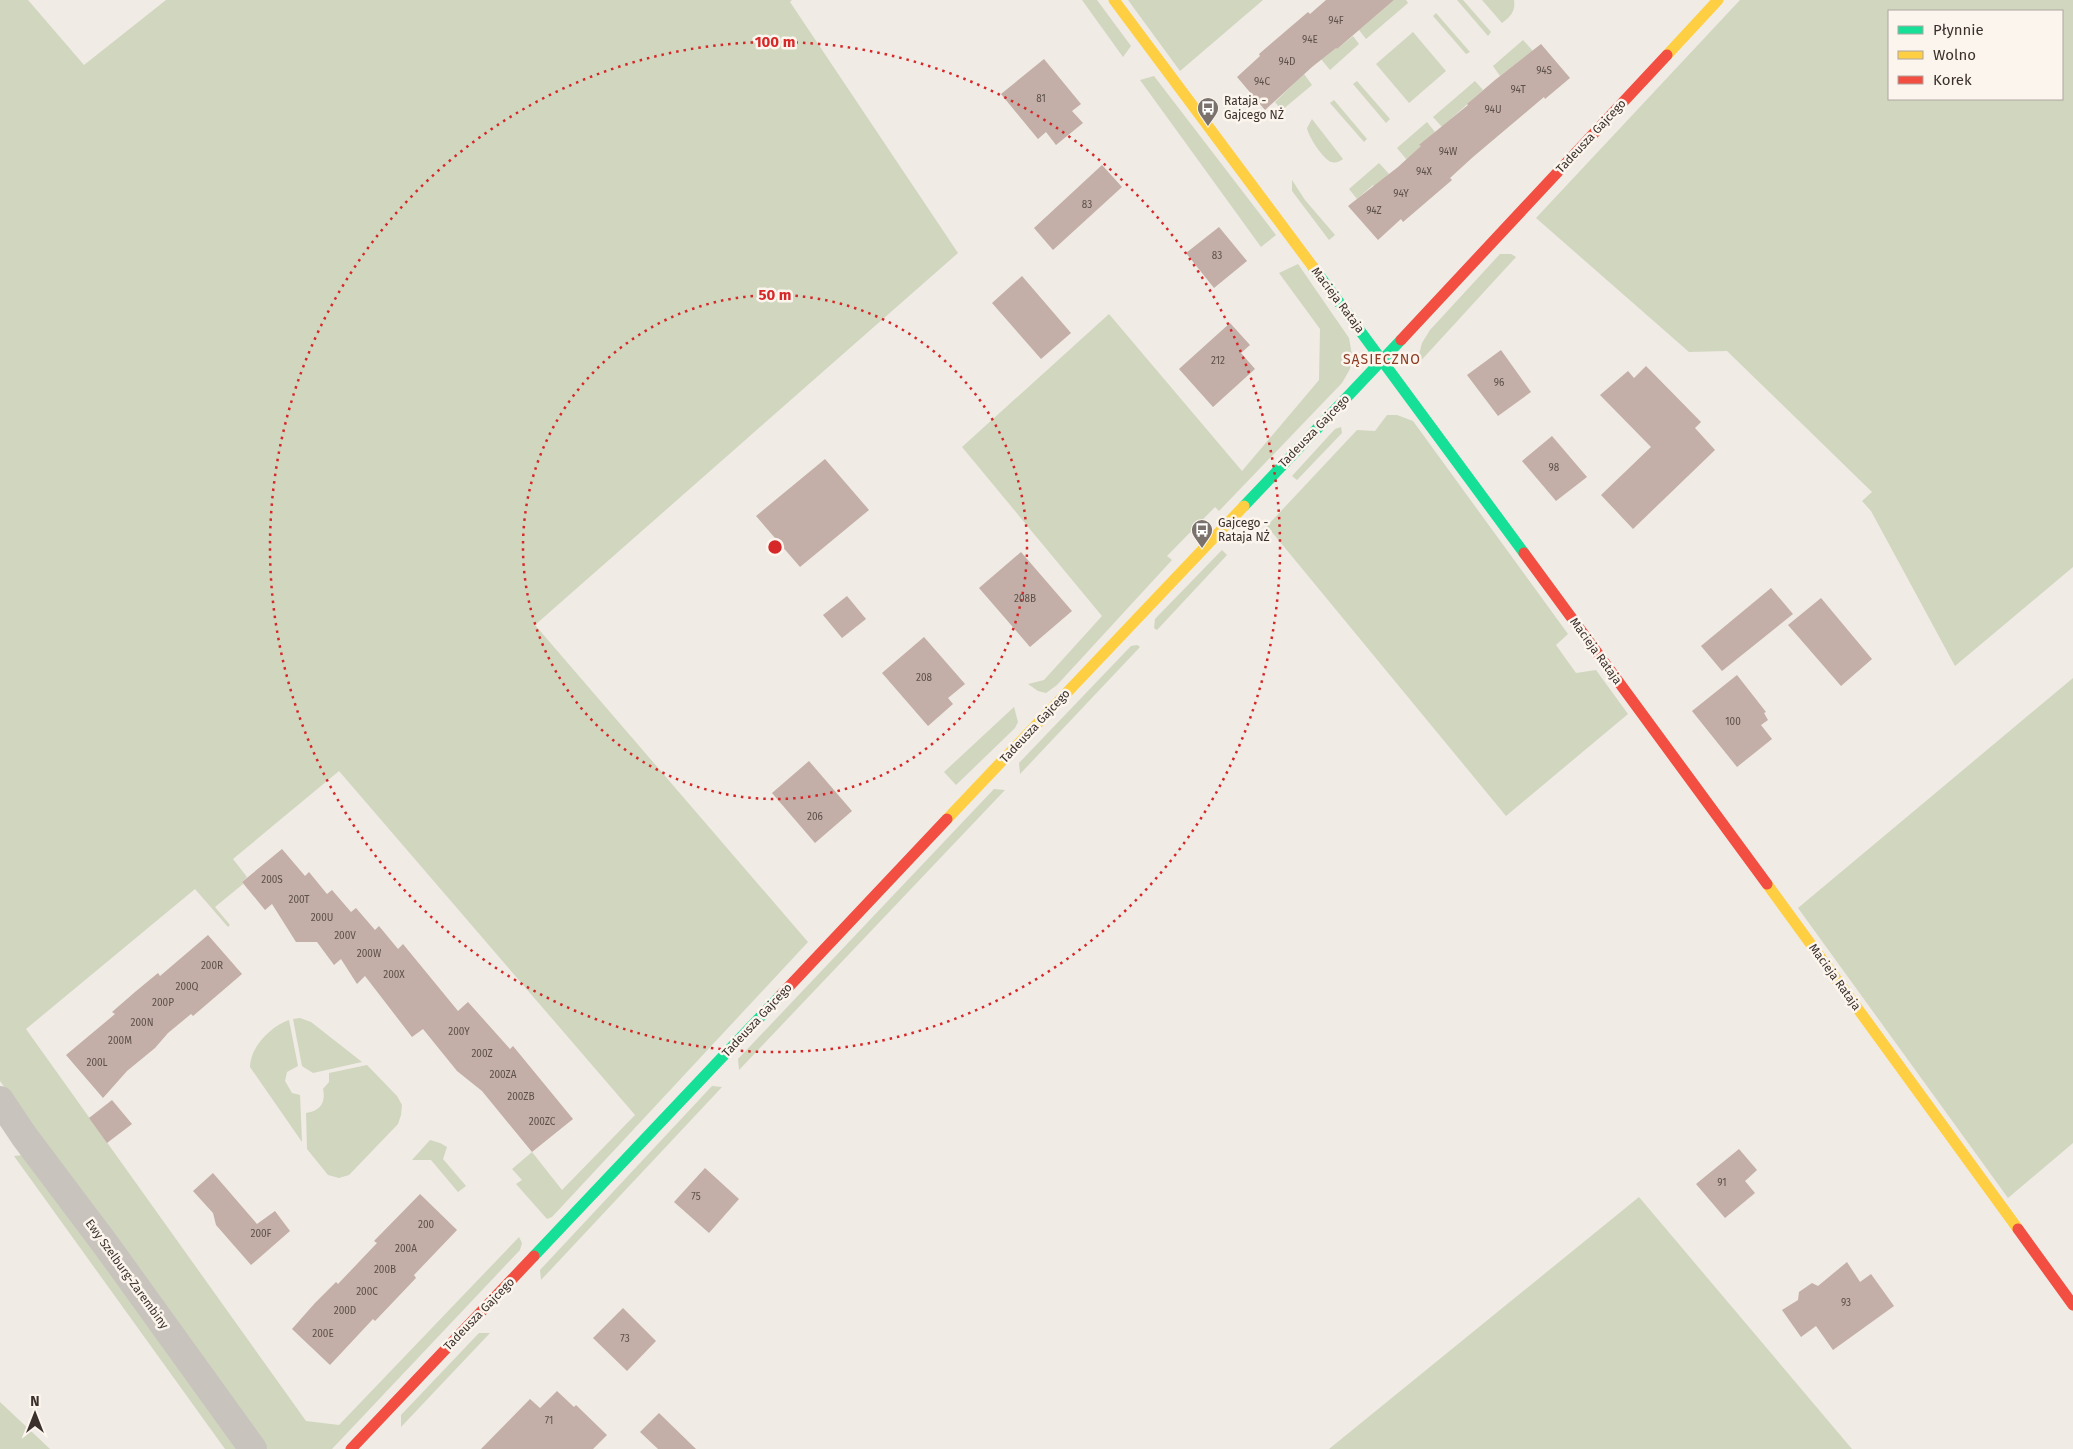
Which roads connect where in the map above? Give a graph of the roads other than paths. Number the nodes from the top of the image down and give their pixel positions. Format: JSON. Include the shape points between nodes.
{"nodes":[{"id":1,"x":1114,"y":0,"type":"edge"},
{"id":2,"x":1718,"y":0,"type":"edge"},
{"id":3,"x":1382,"y":360,"type":"junction"},
{"id":4,"x":0,"y":1100,"type":"edge"},
{"id":5,"x":2073,"y":1305,"type":"edge"},
{"id":6,"x":253,"y":1449,"type":"edge"},
{"id":7,"x":351,"y":1449,"type":"edge"}],
"edges":[{"from":1,"to":3,"type":"street","name":"Macieja Rataja"},
{"from":2,"to":3,"type":"street","name":"Tadeusza Gajcego"},
{"from":3,"to":5,"type":"street","name":"Macieja Rataja"},
{"from":3,"to":7,"type":"street","name":"Tadeusza Gajcego"},
{"from":4,"to":6,"type":"street","name":"Ewy Szelburg-Zarembiny"}]}
